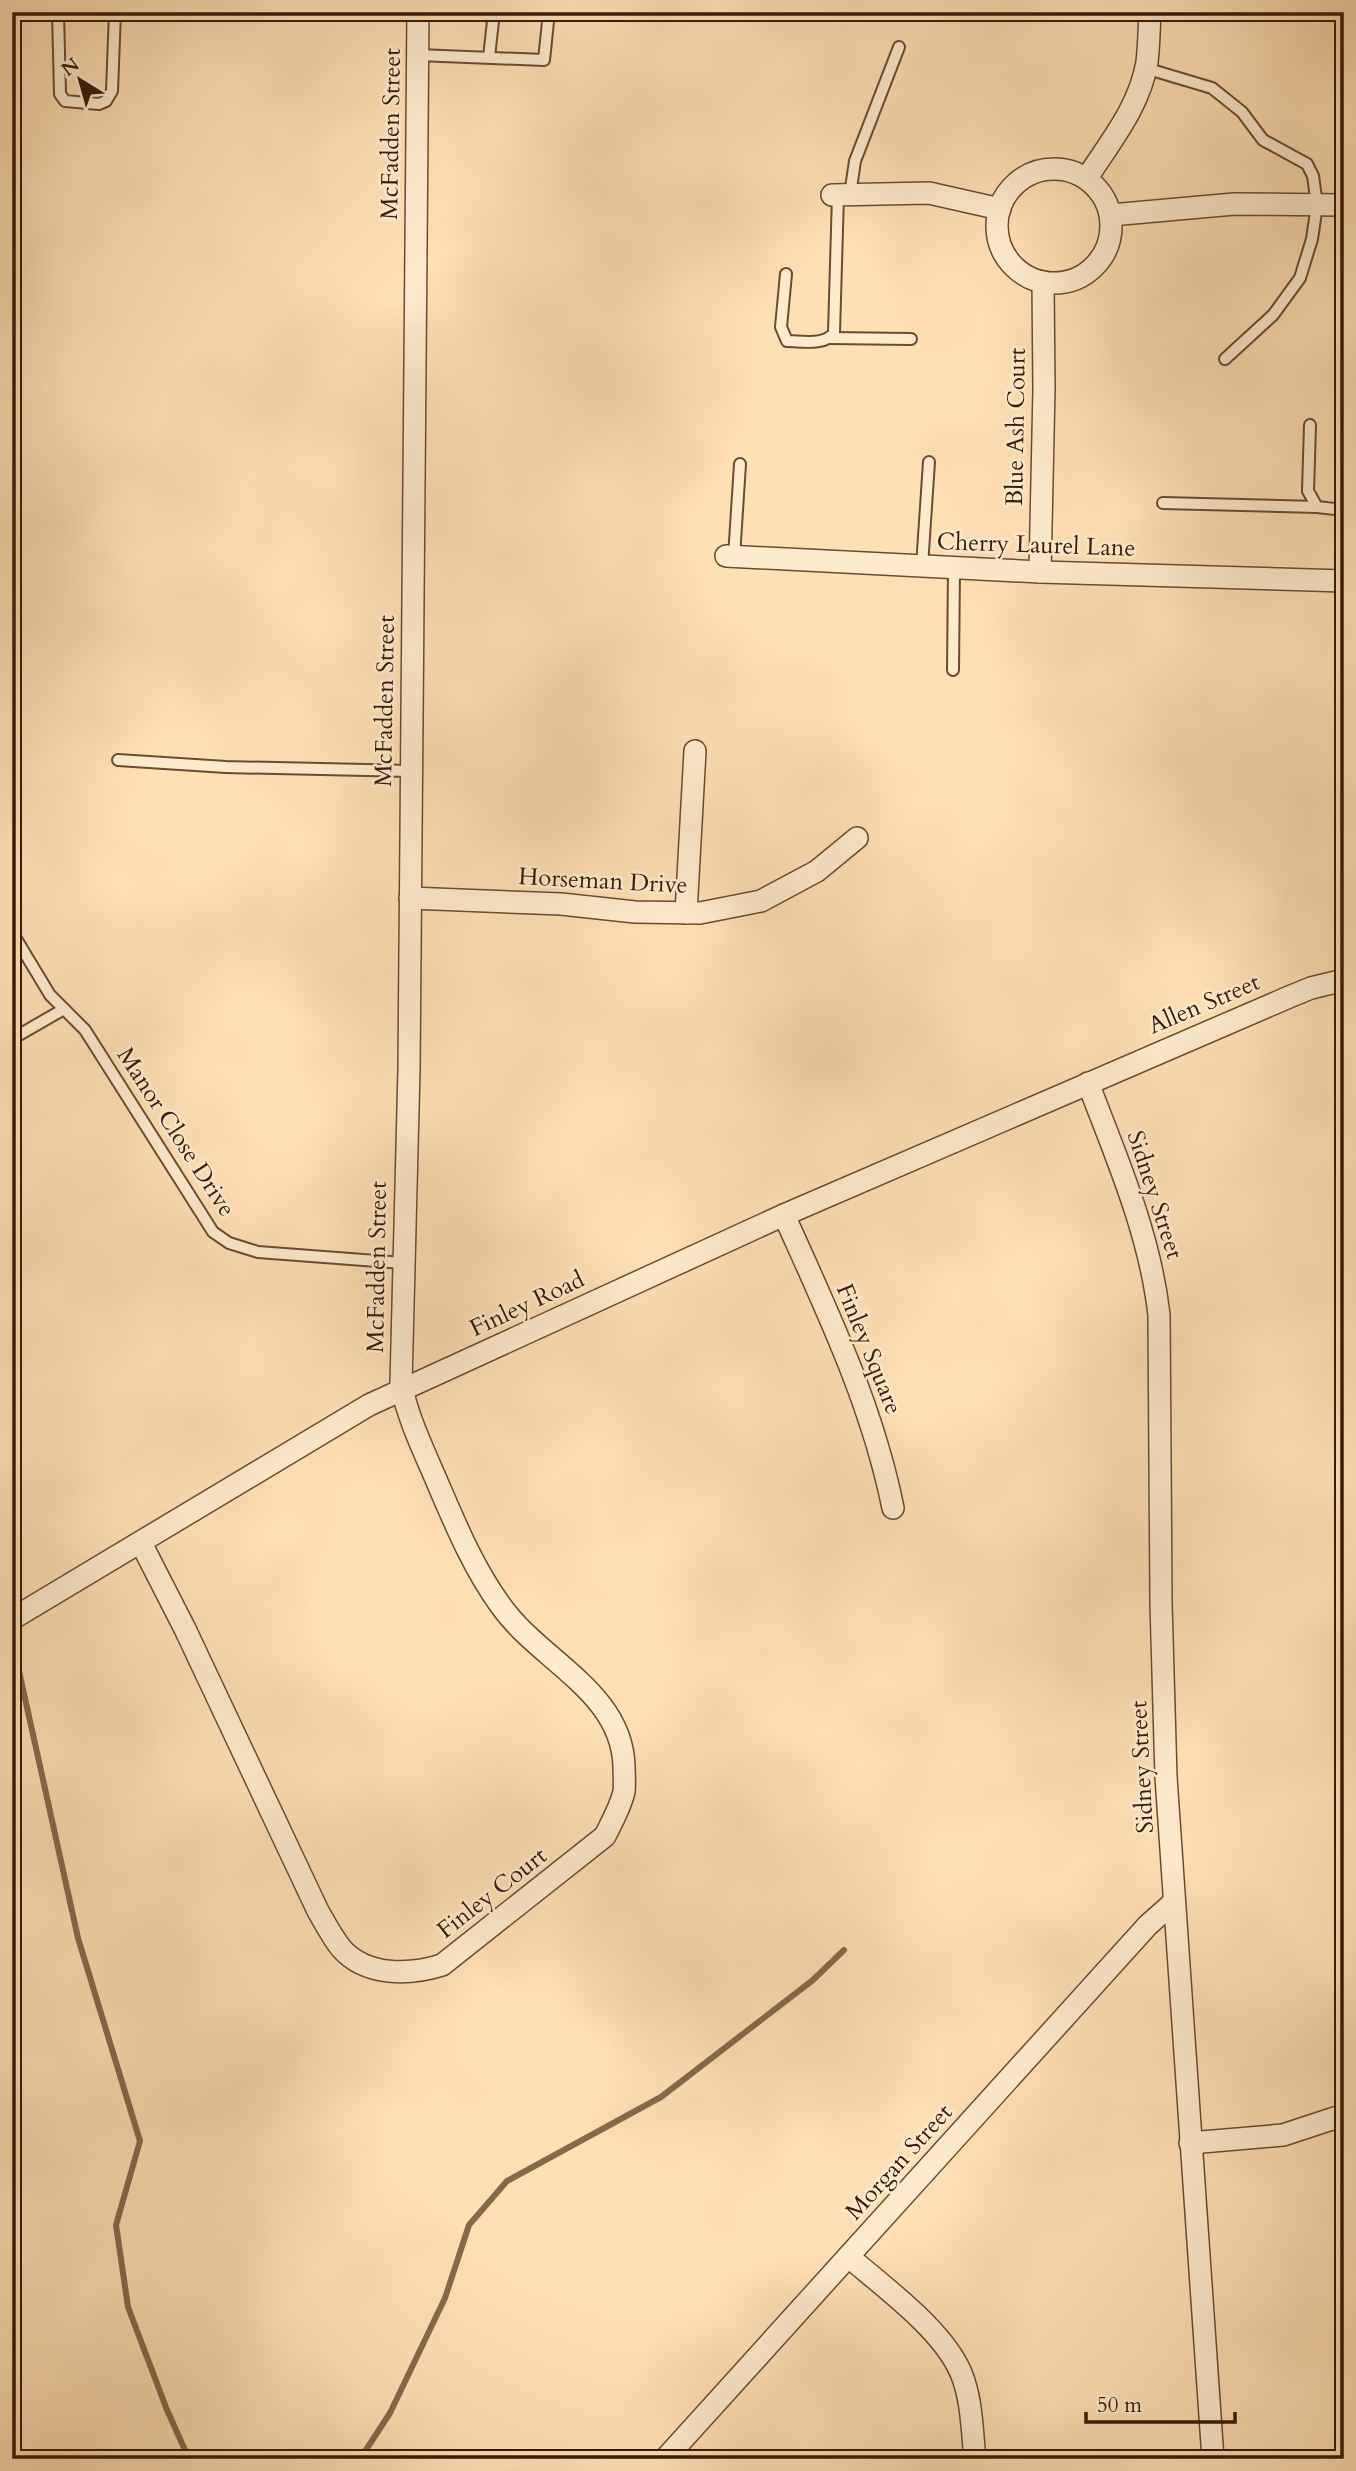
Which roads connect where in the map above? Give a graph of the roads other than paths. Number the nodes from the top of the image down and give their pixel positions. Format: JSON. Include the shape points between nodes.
{"nodes":[{"id":1,"x":58,"y":12,"type":"edge"},
{"id":2,"x":115,"y":12,"type":"edge"},
{"id":3,"x":418,"y":12,"type":"edge"},
{"id":4,"x":494,"y":12,"type":"edge"},
{"id":5,"x":549,"y":12,"type":"edge"},
{"id":6,"x":1150,"y":12,"type":"edge"},
{"id":7,"x":899,"y":47,"type":"dead end"},
{"id":8,"x":418,"y":55,"type":"junction"},
{"id":9,"x":489,"y":57,"type":"junction"},
{"id":10,"x":1145,"y":68,"type":"junction"},
{"id":11,"x":1087,"y":178,"type":"junction"},
{"id":12,"x":840,"y":195,"type":"junction"},
{"id":13,"x":1317,"y":205,"type":"junction"},
{"id":14,"x":1344,"y":205,"type":"edge"},
{"id":15,"x":1000,"y":209,"type":"junction"},
{"id":16,"x":1111,"y":215,"type":"junction"},
{"id":17,"x":786,"y":274,"type":"dead end"},
{"id":18,"x":1042,"y":282,"type":"junction"},
{"id":19,"x":830,"y":338,"type":"junction"},
{"id":20,"x":911,"y":339,"type":"dead end"},
{"id":21,"x":1225,"y":359,"type":"dead end"},
{"id":22,"x":1310,"y":425,"type":"dead end"},
{"id":23,"x":929,"y":462,"type":"dead end"},
{"id":24,"x":740,"y":464,"type":"dead end"},
{"id":25,"x":1163,"y":503,"type":"dead end"},
{"id":26,"x":1317,"y":507,"type":"junction"},
{"id":27,"x":1344,"y":510,"type":"edge"},
{"id":28,"x":730,"y":557,"type":"joint"},
{"id":29,"x":922,"y":566,"type":"junction"},
{"id":30,"x":954,"y":568,"type":"junction"},
{"id":31,"x":1040,"y":572,"type":"junction"},
{"id":32,"x":1344,"y":581,"type":"edge"},
{"id":33,"x":953,"y":670,"type":"dead end"},
{"id":34,"x":695,"y":751,"type":"dead end"},
{"id":35,"x":118,"y":760,"type":"dead end"},
{"id":36,"x":411,"y":771,"type":"junction"},
{"id":37,"x":857,"y":838,"type":"dead end"},
{"id":38,"x":410,"y":898,"type":"junction"},
{"id":39,"x":686,"y":913,"type":"junction"},
{"id":40,"x":12,"y":932,"type":"edge"},
{"id":41,"x":1344,"y":980,"type":"edge"},
{"id":42,"x":64,"y":1009,"type":"junction"},
{"id":43,"x":12,"y":1039,"type":"edge"},
{"id":44,"x":1088,"y":1083,"type":"junction"},
{"id":45,"x":784,"y":1215,"type":"junction"},
{"id":46,"x":403,"y":1263,"type":"junction"},
{"id":47,"x":402,"y":1390,"type":"junction"},
{"id":48,"x":893,"y":1508,"type":"dead end"},
{"id":49,"x":141,"y":1543,"type":"junction"},
{"id":50,"x":12,"y":1619,"type":"edge"},
{"id":51,"x":1174,"y":1902,"type":"junction"},
{"id":52,"x":1340,"y":2117,"type":"edge"},
{"id":53,"x":1190,"y":2143,"type":"junction"},
{"id":54,"x":849,"y":2257,"type":"junction"},
{"id":55,"x":665,"y":2459,"type":"edge"},
{"id":56,"x":975,"y":2459,"type":"edge"},
{"id":57,"x":1213,"y":2459,"type":"edge"}],
"edges":[{"from":1,"to":2,"type":"lane","via":[[60,94],[65,101],[99,104],[112,91]]},
{"from":3,"to":8,"type":"street","name":"McFadden Street"},
{"from":4,"to":9,"type":"lane"},
{"from":5,"to":9,"type":"lane","via":[[544,60]]},
{"from":6,"to":10,"type":"street"},
{"from":7,"to":12,"type":"lane"},
{"from":8,"to":9,"type":"lane"},
{"from":8,"to":36,"type":"street","name":"McFadden Street"},
{"from":10,"to":11,"type":"street","via":[[1128,115]]},
{"from":10,"to":13,"type":"lane","via":[[1212,88],[1242,112],[1264,140],[1307,164]]},
{"from":11,"to":15,"type":"street","via":[[1066,170],[1043,170],[1023,178]]},
{"from":11,"to":16,"type":"street","via":[[1102,194]]},
{"from":12,"to":15,"type":"street","via":[[929,193]]},
{"from":12,"to":19,"type":"lane","via":[[834,332]]},
{"from":13,"to":14,"type":"street"},
{"from":13,"to":16,"type":"street","via":[[1234,204]]},
{"from":13,"to":21,"type":"lane","via":[[1300,278],[1272,315]]},
{"from":15,"to":18,"type":"street","via":[[998,237],[1006,258],[1022,274]]},
{"from":16,"to":18,"type":"street","via":[[1111,238],[1102,258],[1086,274],[1065,282]]},
{"from":17,"to":19,"type":"lane","via":[[781,327],[787,341]]},
{"from":18,"to":31,"type":"street","name":"Blue Ash Court"},
{"from":19,"to":20,"type":"lane"},
{"from":22,"to":26,"type":"lane","via":[[1308,491]]},
{"from":23,"to":29,"type":"lane"},
{"from":24,"to":28,"type":"lane"},
{"from":25,"to":26,"type":"lane"},
{"from":26,"to":27,"type":"lane"},
{"from":28,"to":29,"type":"street","name":"Cherry Laurel Lane"},
{"from":29,"to":30,"type":"street","name":"Cherry Laurel Lane"},
{"from":30,"to":31,"type":"street","name":"Cherry Laurel Lane"},
{"from":30,"to":33,"type":"lane"},
{"from":31,"to":32,"type":"street","name":"Cherry Laurel Lane"},
{"from":34,"to":39,"type":"street"},
{"from":35,"to":36,"type":"lane"},
{"from":36,"to":38,"type":"street","name":"McFadden Street"},
{"from":37,"to":39,"type":"street","name":"Horseman Drive","via":[[817,871],[761,901]]},
{"from":38,"to":39,"type":"street","name":"Horseman Drive"},
{"from":38,"to":46,"type":"street","name":"McFadden Street"},
{"from":40,"to":42,"type":"lane","name":"Manor Close Drive","via":[[50,995]]},
{"from":41,"to":44,"type":"street","name":"Allen Street","via":[[1300,992]]},
{"from":42,"to":43,"type":"lane"},
{"from":42,"to":46,"type":"lane","name":"Manor Close Drive","via":[[85,1030],[221,1238],[258,1252]]},
{"from":44,"to":45,"type":"street","name":"Finley Road"},
{"from":44,"to":51,"type":"street","name":"Sidney Street","via":[[1131,1196],[1155,1282],[1159,1315],[1162,1630]]},
{"from":45,"to":47,"type":"street","name":"Finley Road"},
{"from":45,"to":48,"type":"street","name":"Finley Square","via":[[873,1426]]},
{"from":46,"to":47,"type":"street","name":"McFadden Street"},
{"from":47,"to":49,"type":"street","name":"Finley Road","via":[[295,1448]]},
{"from":47,"to":49,"type":"street","name":"Finley Court","via":[[415,1431],[477,1569],[517,1626],[602,1704],[620,1737],[624,1758],[624,1790],[605,1836],[442,1965],[420,1972],[372,1968],[342,1949],[318,1911]]},
{"from":49,"to":50,"type":"street","name":"Finley Road"},
{"from":51,"to":53,"type":"street","name":"Sidney Street"},
{"from":51,"to":54,"type":"street","name":"Morgan Street"},
{"from":52,"to":53,"type":"street","via":[[1283,2135]]},
{"from":53,"to":57,"type":"street","name":"Sidney Street"},
{"from":54,"to":55,"type":"street","name":"Morgan Street"},
{"from":54,"to":56,"type":"street","via":[[929,2328],[953,2357],[968,2395]]}]}
